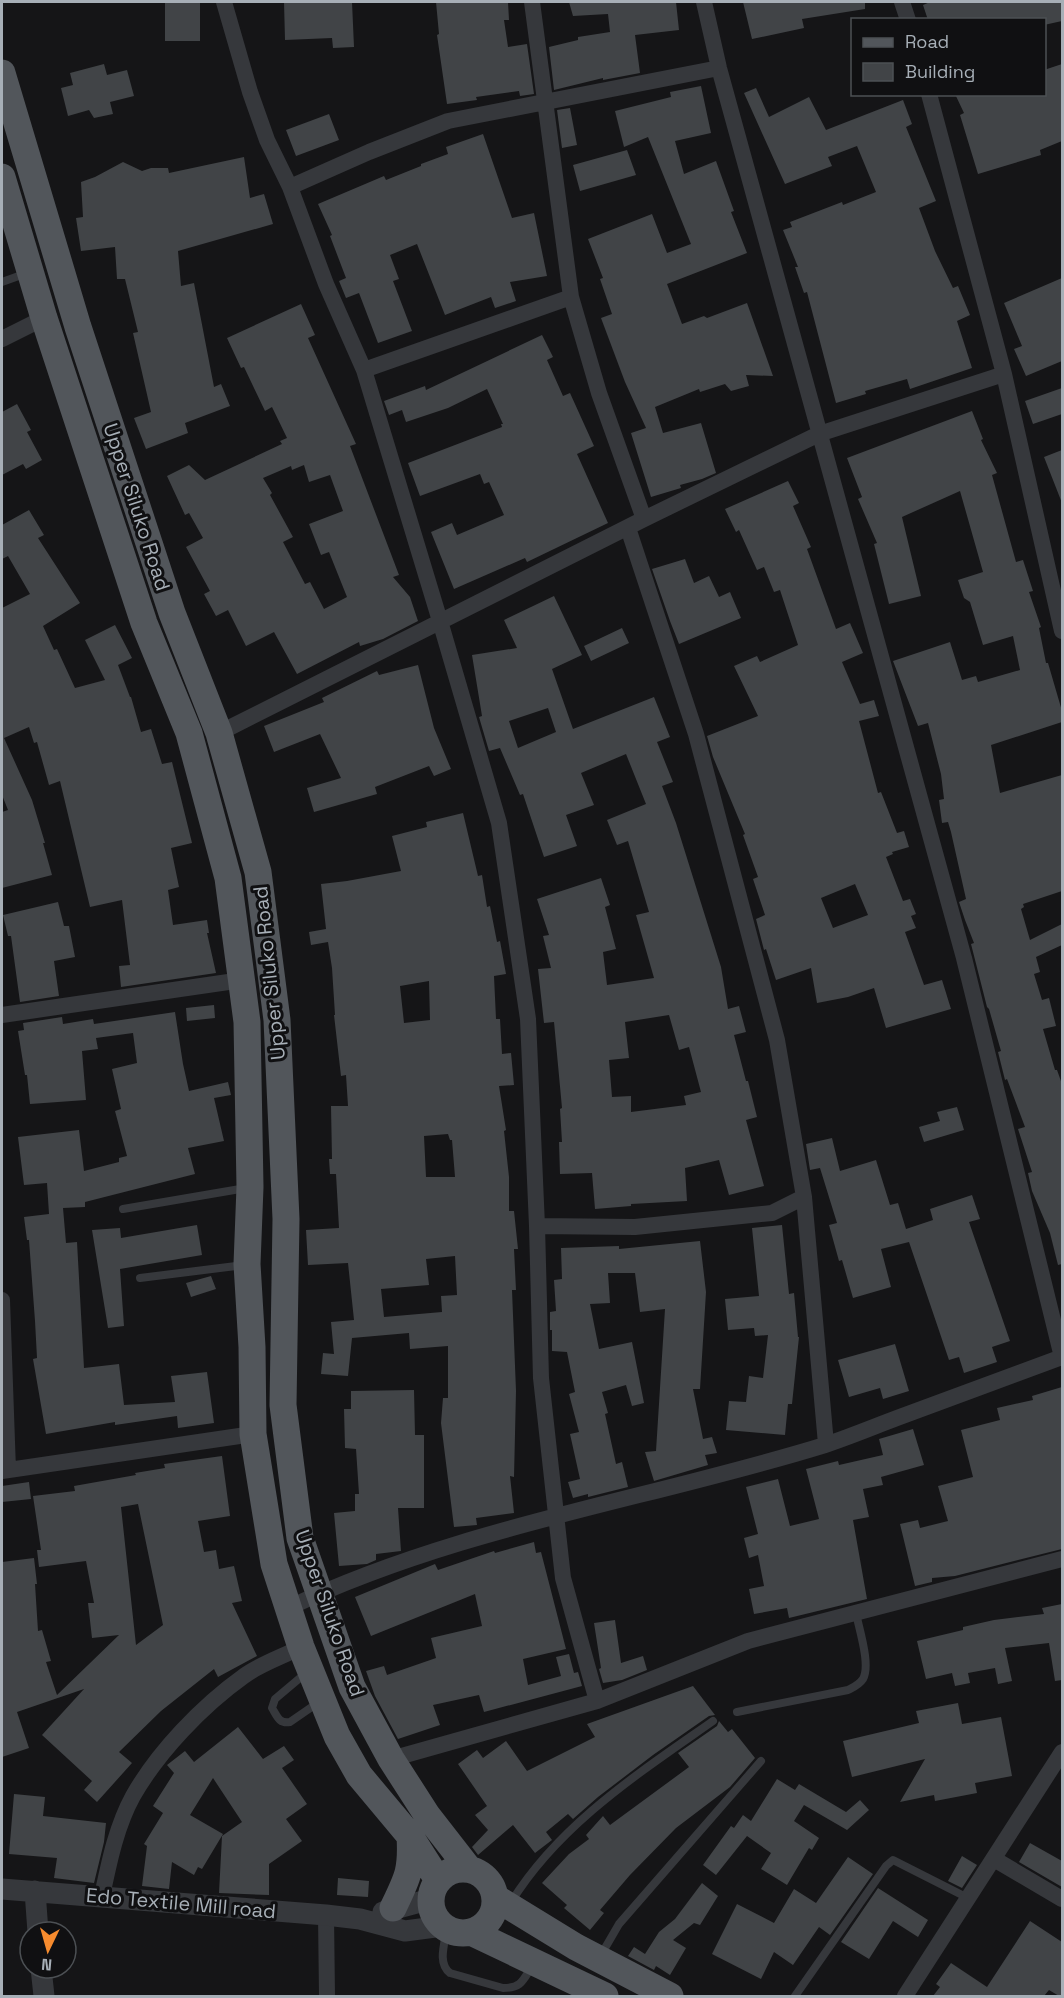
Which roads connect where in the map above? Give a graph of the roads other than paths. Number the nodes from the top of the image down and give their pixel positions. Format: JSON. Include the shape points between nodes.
{"nodes":[{"id":1,"x":224,"y":2,"type":"edge"},
{"id":2,"x":532,"y":2,"type":"edge"},
{"id":3,"x":704,"y":2,"type":"edge"},
{"id":4,"x":902,"y":2,"type":"edge"},
{"id":5,"x":907,"y":18,"type":"edge"},
{"id":6,"x":719,"y":68,"type":"junction"},
{"id":7,"x":2,"y":73,"type":"edge"},
{"id":8,"x":930,"y":96,"type":"edge"},
{"id":9,"x":545,"y":102,"type":"junction"},
{"id":10,"x":2,"y":183,"type":"edge"},
{"id":11,"x":290,"y":187,"type":"junction"},
{"id":12,"x":30,"y":272,"type":"junction"},
{"id":13,"x":2,"y":282,"type":"edge"},
{"id":14,"x":571,"y":297,"type":"junction"},
{"id":15,"x":44,"y":318,"type":"junction"},
{"id":16,"x":2,"y":339,"type":"edge"},
{"id":17,"x":364,"y":370,"type":"junction"},
{"id":18,"x":1004,"y":374,"type":"junction"},
{"id":19,"x":819,"y":434,"type":"junction"},
{"id":20,"x":644,"y":519,"type":"junction"},
{"id":21,"x":628,"y":528,"type":"junction"},
{"id":22,"x":440,"y":621,"type":"junction"},
{"id":23,"x":1062,"y":631,"type":"edge"},
{"id":24,"x":219,"y":733,"type":"junction"},
{"id":25,"x":242,"y":980,"type":"junction"},
{"id":26,"x":2,"y":1015,"type":"edge"},
{"id":27,"x":250,"y":1187,"type":"junction"},
{"id":28,"x":804,"y":1197,"type":"junction"},
{"id":29,"x":123,"y":1209,"type":"dead end"},
{"id":30,"x":537,"y":1226,"type":"junction"},
{"id":31,"x":247,"y":1264,"type":"junction"},
{"id":32,"x":140,"y":1278,"type":"dead end"},
{"id":33,"x":2,"y":1300,"type":"edge"},
{"id":34,"x":1062,"y":1357,"type":"edge"},
{"id":35,"x":253,"y":1434,"type":"junction"},
{"id":36,"x":826,"y":1444,"type":"junction"},
{"id":37,"x":5,"y":1471,"type":"edge"},
{"id":38,"x":557,"y":1516,"type":"junction"},
{"id":39,"x":1062,"y":1559,"type":"edge"},
{"id":40,"x":319,"y":1593,"type":"junction"},
{"id":41,"x":288,"y":1608,"type":"junction"},
{"id":42,"x":856,"y":1613,"type":"junction"},
{"id":43,"x":305,"y":1658,"type":"junction"},
{"id":44,"x":322,"y":1700,"type":"junction"},
{"id":45,"x":597,"y":1701,"type":"junction"},
{"id":46,"x":737,"y":1712,"type":"dead end"},
{"id":47,"x":713,"y":1721,"type":"dead end"},
{"id":48,"x":1062,"y":1752,"type":"edge"},
{"id":49,"x":391,"y":1759,"type":"junction"},
{"id":50,"x":761,"y":1761,"type":"dead end"},
{"id":51,"x":410,"y":1836,"type":"junction"},
{"id":52,"x":994,"y":1859,"type":"junction"},
{"id":53,"x":469,"y":1869,"type":"junction"},
{"id":54,"x":2,"y":1888,"type":"edge"},
{"id":55,"x":434,"y":1889,"type":"junction"},
{"id":56,"x":35,"y":1891,"type":"junction"},
{"id":57,"x":102,"y":1896,"type":"junction"},
{"id":58,"x":968,"y":1898,"type":"junction"},
{"id":59,"x":1062,"y":1899,"type":"edge"},
{"id":60,"x":503,"y":1902,"type":"junction"},
{"id":61,"x":393,"y":1908,"type":"junction"},
{"id":62,"x":326,"y":1915,"type":"junction"},
{"id":63,"x":360,"y":1919,"type":"junction"},
{"id":64,"x":37,"y":1920,"type":"edge"},
{"id":65,"x":454,"y":1929,"type":"junction"},
{"id":66,"x":598,"y":1959,"type":"junction"},
{"id":67,"x":534,"y":1962,"type":"junction"},
{"id":68,"x":42,"y":1980,"type":"edge"},
{"id":69,"x":597,"y":1995,"type":"edge"},
{"id":70,"x":44,"y":1996,"type":"edge"},
{"id":71,"x":327,"y":1996,"type":"edge"},
{"id":72,"x":670,"y":1996,"type":"edge"},
{"id":73,"x":795,"y":1996,"type":"edge"},
{"id":74,"x":905,"y":1996,"type":"edge"}],
"edges":[{"from":1,"to":11,"type":"street","via":[[267,140]]},
{"from":2,"to":9,"type":"street"},
{"from":3,"to":6,"type":"street"},
{"from":4,"to":5,"type":"street"},
{"from":6,"to":9,"type":"street"},
{"from":6,"to":19,"type":"street"},
{"from":7,"to":24,"type":"main road","name":"Upper Siluko Road","via":[[88,360],[172,613]]},
{"from":8,"to":18,"type":"street"},
{"from":9,"to":11,"type":"street","via":[[448,121]]},
{"from":9,"to":14,"type":"street"},
{"from":10,"to":12,"type":"main road","name":"Upper Siluko Road"},
{"from":11,"to":17,"type":"street"},
{"from":12,"to":13,"type":"lane"},
{"from":12,"to":15,"type":"main road","name":"Upper Siluko Road"},
{"from":14,"to":17,"type":"street"},
{"from":14,"to":20,"type":"street","via":[[599,393]]},
{"from":15,"to":16,"type":"street"},
{"from":15,"to":25,"type":"main road","name":"Upper Siluko Road","via":[[144,623],[189,733],[228,878]]},
{"from":17,"to":22,"type":"street"},
{"from":18,"to":19,"type":"street"},
{"from":18,"to":23,"type":"street"},
{"from":19,"to":20,"type":"street"},
{"from":19,"to":34,"type":"street","via":[[964,958]]},
{"from":20,"to":21,"type":"street"},
{"from":21,"to":22,"type":"street"},
{"from":21,"to":28,"type":"street","via":[[696,734],[777,1040]]},
{"from":22,"to":24,"type":"street"},
{"from":22,"to":30,"type":"street","via":[[498,823],[528,1019]]},
{"from":24,"to":40,"type":"main road","name":"Upper Siluko Road","via":[[258,872],[277,1020],[286,1219],[283,1405],[300,1538]]},
{"from":25,"to":26,"type":"street"},
{"from":25,"to":27,"type":"main road","name":"Upper Siluko Road","via":[[247,1022]]},
{"from":27,"to":29,"type":"lane"},
{"from":27,"to":31,"type":"main road","name":"Upper Siluko Road"},
{"from":28,"to":30,"type":"street","via":[[772,1213],[635,1227]]},
{"from":28,"to":36,"type":"street"},
{"from":30,"to":38,"type":"street","via":[[541,1378]]},
{"from":31,"to":32,"type":"lane"},
{"from":31,"to":35,"type":"main road","name":"Upper Siluko Road"},
{"from":33,"to":37,"type":"street"},
{"from":34,"to":36,"type":"street"},
{"from":35,"to":37,"type":"street"},
{"from":35,"to":41,"type":"main road","name":"Upper Siluko Road","via":[[274,1564]]},
{"from":36,"to":38,"type":"street"},
{"from":38,"to":40,"type":"street","via":[[424,1554]]},
{"from":38,"to":45,"type":"street","via":[[563,1578]]},
{"from":39,"to":42,"type":"street"},
{"from":40,"to":41,"type":"street"},
{"from":40,"to":49,"type":"main road","name":"Upper Siluko Road","via":[[352,1687]]},
{"from":41,"to":43,"type":"main road","name":"Upper Siluko Road"},
{"from":42,"to":45,"type":"street","via":[[748,1641]]},
{"from":42,"to":46,"type":"lane","via":[[866,1661],[866,1672],[857,1685]]},
{"from":43,"to":44,"type":"main road","name":"Upper Siluko Road"},
{"from":43,"to":44,"type":"lane","via":[[272,1708],[284,1723]]},
{"from":43,"to":57,"type":"street","via":[[245,1675],[171,1742],[133,1797],[112,1847]]},
{"from":44,"to":51,"type":"main road","name":"Upper Siluko Road","via":[[359,1775]]},
{"from":45,"to":49,"type":"street"},
{"from":47,"to":60,"type":"lane","via":[[576,1823]]},
{"from":48,"to":52,"type":"street"},
{"from":49,"to":53,"type":"main road","name":"Upper Siluko Road","via":[[427,1815]]},
{"from":50,"to":66,"type":"lane","via":[[619,1924]]},
{"from":51,"to":55,"type":"main road","name":"Upper Siluko Road"},
{"from":51,"to":61,"type":"main road","via":[[411,1863]]},
{"from":52,"to":58,"type":"street"},
{"from":52,"to":59,"type":"street"},
{"from":53,"to":55,"type":"main road","via":[[452,1870]]},
{"from":53,"to":60,"type":"main road","via":[[482,1874]]},
{"from":54,"to":56,"type":"street","name":"Edo Textile Mill road"},
{"from":55,"to":61,"type":"street","name":"Edo Textile Mill road"},
{"from":55,"to":65,"type":"main road","via":[[434,1914]]},
{"from":56,"to":57,"type":"street","name":"Edo Textile Mill road"},
{"from":56,"to":64,"type":"street"},
{"from":57,"to":62,"type":"street","name":"Edo Textile Mill road"},
{"from":58,"to":73,"type":"lane","via":[[893,1860]]},
{"from":58,"to":74,"type":"street"},
{"from":60,"to":65,"type":"main road","via":[[490,1920]]},
{"from":60,"to":66,"type":"main road"},
{"from":61,"to":63,"type":"street","name":"Edo Textile Mill road"},
{"from":62,"to":63,"type":"street","name":"Edo Textile Mill road"},
{"from":62,"to":71,"type":"street"},
{"from":63,"to":65,"type":"street","name":"Edo Textile Mill road","via":[[405,1931]]},
{"from":65,"to":67,"type":"main road"},
{"from":65,"to":67,"type":"lane","via":[[442,1962],[450,1973],[512,1988],[520,1985]]},
{"from":66,"to":72,"type":"main road"},
{"from":67,"to":69,"type":"main road"},
{"from":68,"to":70,"type":"street"}]}
